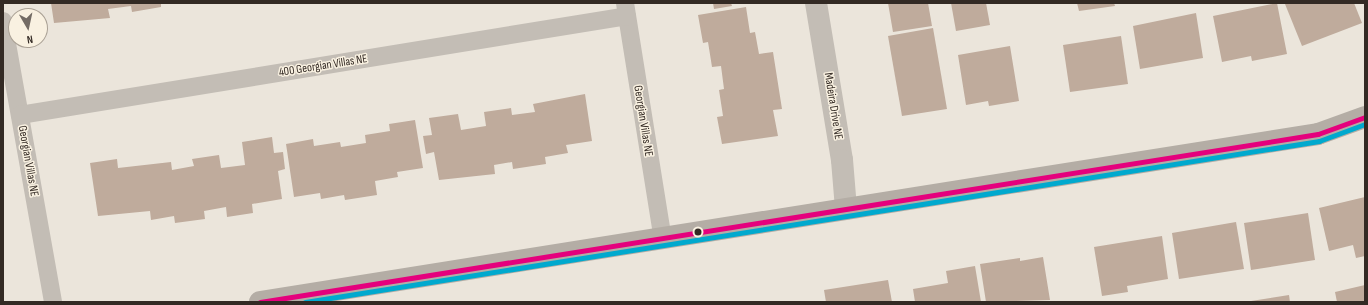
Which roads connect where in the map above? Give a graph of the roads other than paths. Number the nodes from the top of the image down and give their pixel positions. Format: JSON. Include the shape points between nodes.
{"nodes":[{"id":1,"x":816,"y":3,"type":"edge"},
{"id":2,"x":626,"y":10,"type":"edge"},
{"id":3,"x":3,"y":21,"type":"edge"},
{"id":4,"x":20,"y":116,"type":"junction"},
{"id":5,"x":1365,"y":117,"type":"edge"},
{"id":6,"x":846,"y":209,"type":"junction"},
{"id":7,"x":663,"y":239,"type":"junction"},
{"id":8,"x":53,"y":302,"type":"edge"},
{"id":9,"x":260,"y":302,"type":"edge"}],
"edges":[{"from":1,"to":6,"type":"street","name":"Madeira Drive NE","via":[[842,160]]},
{"from":2,"to":4,"type":"lane","name":"400 Georgian Villas NE"},
{"from":2,"to":7,"type":"lane","name":"Georgian Villas NE"},
{"from":3,"to":4,"type":"lane","name":"Georgian Villas NE"},
{"from":4,"to":8,"type":"lane","name":"Georgian Villas NE"},
{"from":5,"to":6,"type":"street","via":[[1318,134]]},
{"from":6,"to":7,"type":"street"},
{"from":7,"to":9,"type":"street"}]}
